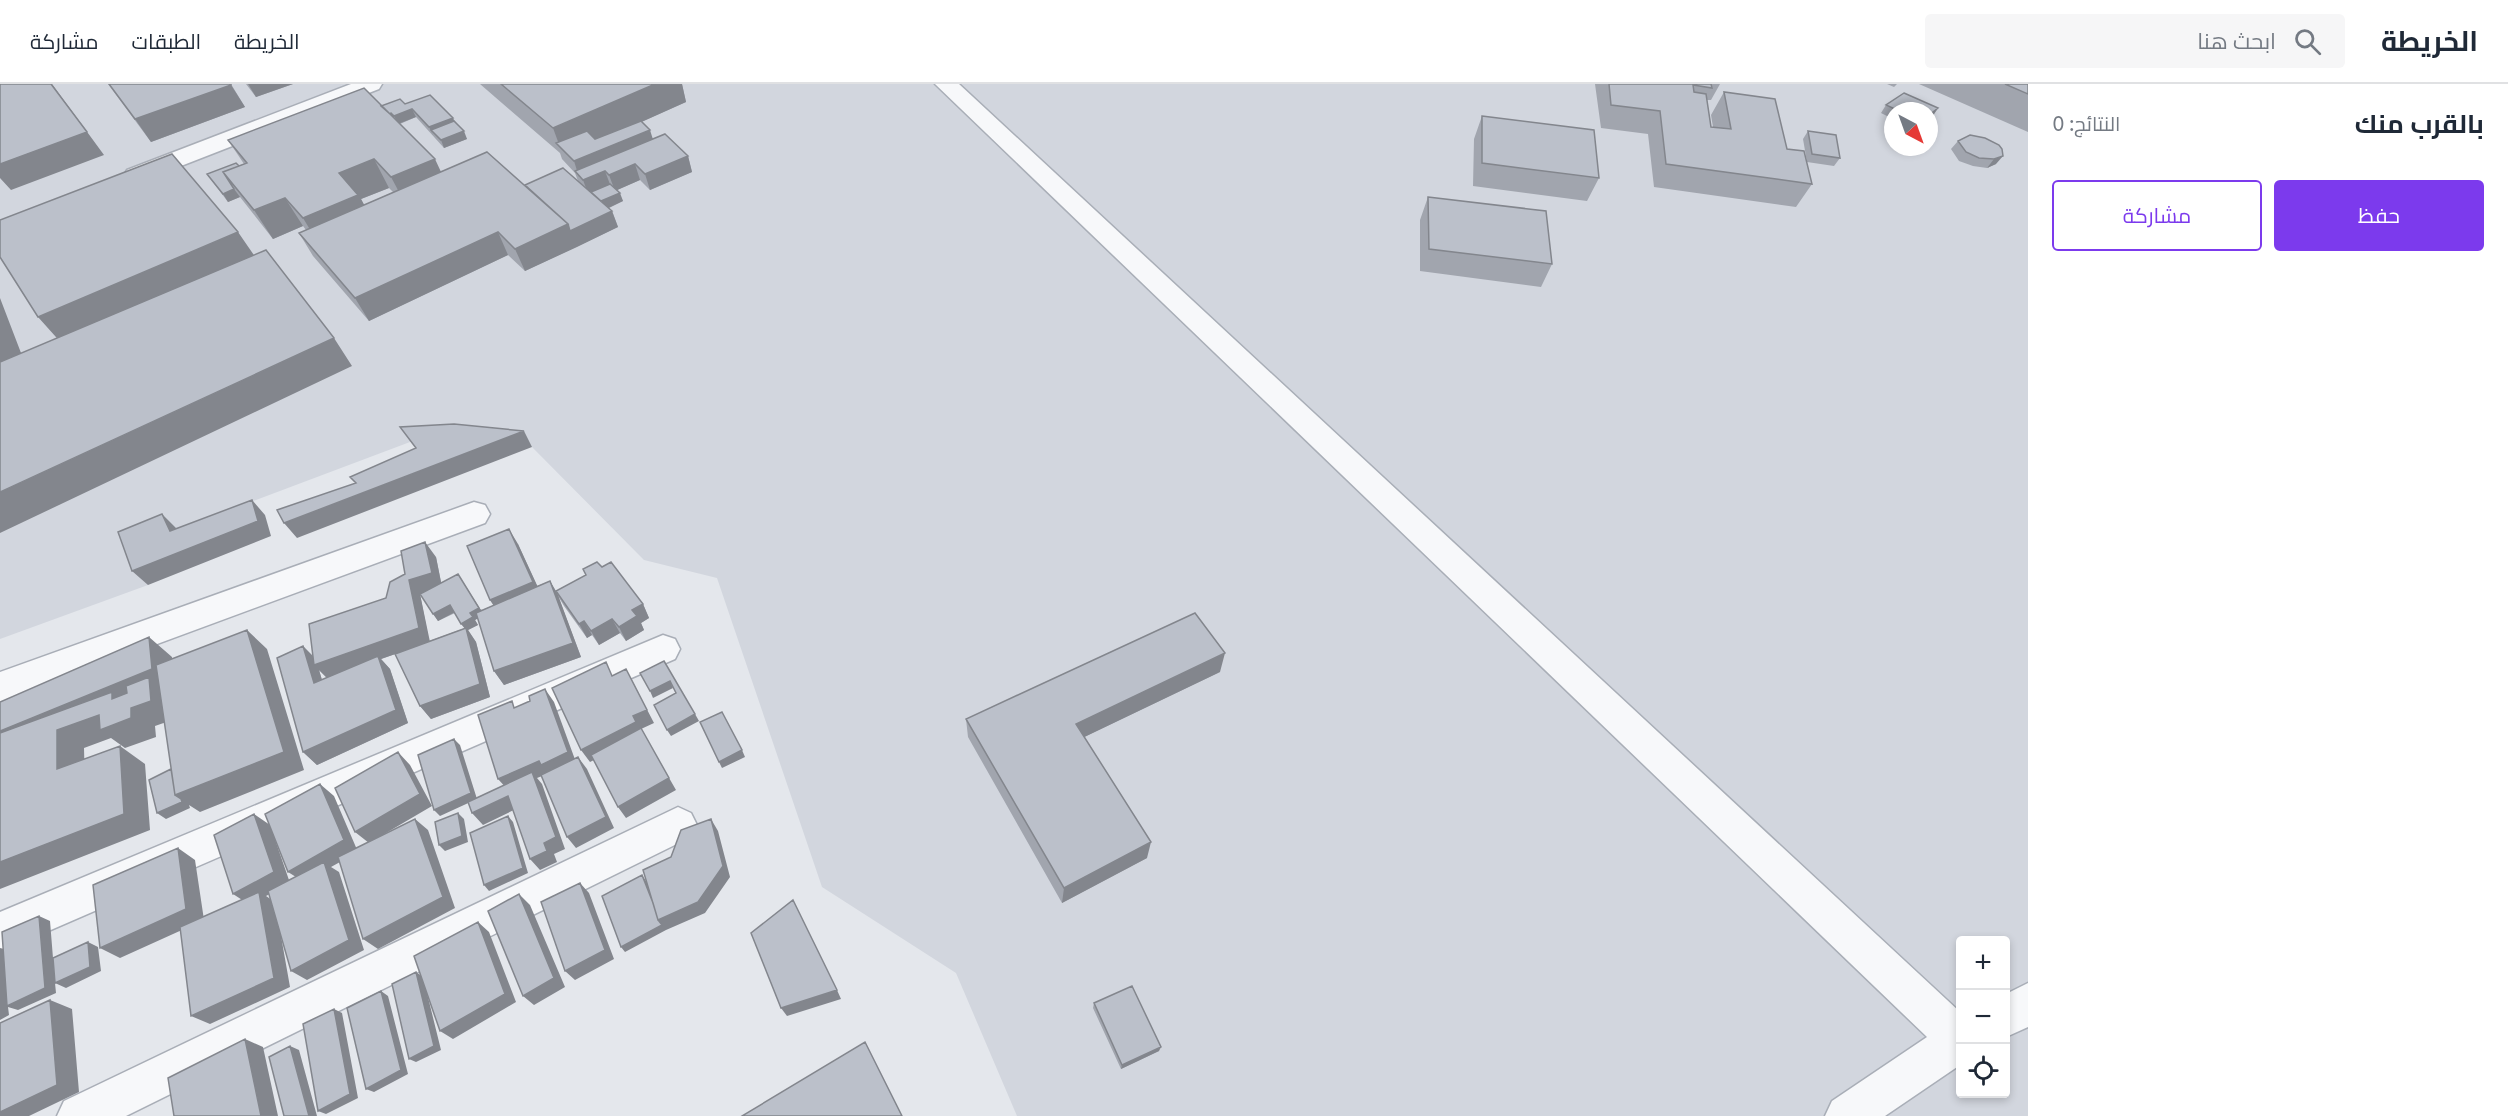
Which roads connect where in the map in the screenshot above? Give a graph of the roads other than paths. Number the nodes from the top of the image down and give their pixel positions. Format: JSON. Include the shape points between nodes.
{"nodes":[{"id":1,"x":371,"y":84,"type":"edge"},
{"id":2,"x":946,"y":84,"type":"edge"},
{"id":3,"x":120,"y":181,"type":"edge"},
{"id":4,"x":474,"y":514,"type":"dead end"},
{"id":5,"x":663,"y":649,"type":"dead end"},
{"id":6,"x":0,"y":687,"type":"edge"},
{"id":7,"x":678,"y":825,"type":"dead end"},
{"id":8,"x":0,"y":932,"type":"edge"},
{"id":9,"x":2028,"y":1004,"type":"edge"},
{"id":10,"x":2010,"y":1014,"type":"edge"},
{"id":11,"x":1956,"y":1036,"type":"edge"},
{"id":12,"x":1956,"y":1043,"type":"edge"},
{"id":13,"x":79,"y":1116,"type":"edge"},
{"id":14,"x":1847,"y":1116,"type":"edge"}],
"edges":[{"from":1,"to":3,"type":"street"},
{"from":2,"to":11,"type":"street"},
{"from":4,"to":6,"type":"street"},
{"from":5,"to":8,"type":"street"},
{"from":7,"to":13,"type":"street"},
{"from":9,"to":10,"type":"street"},
{"from":12,"to":14,"type":"street"}]}
